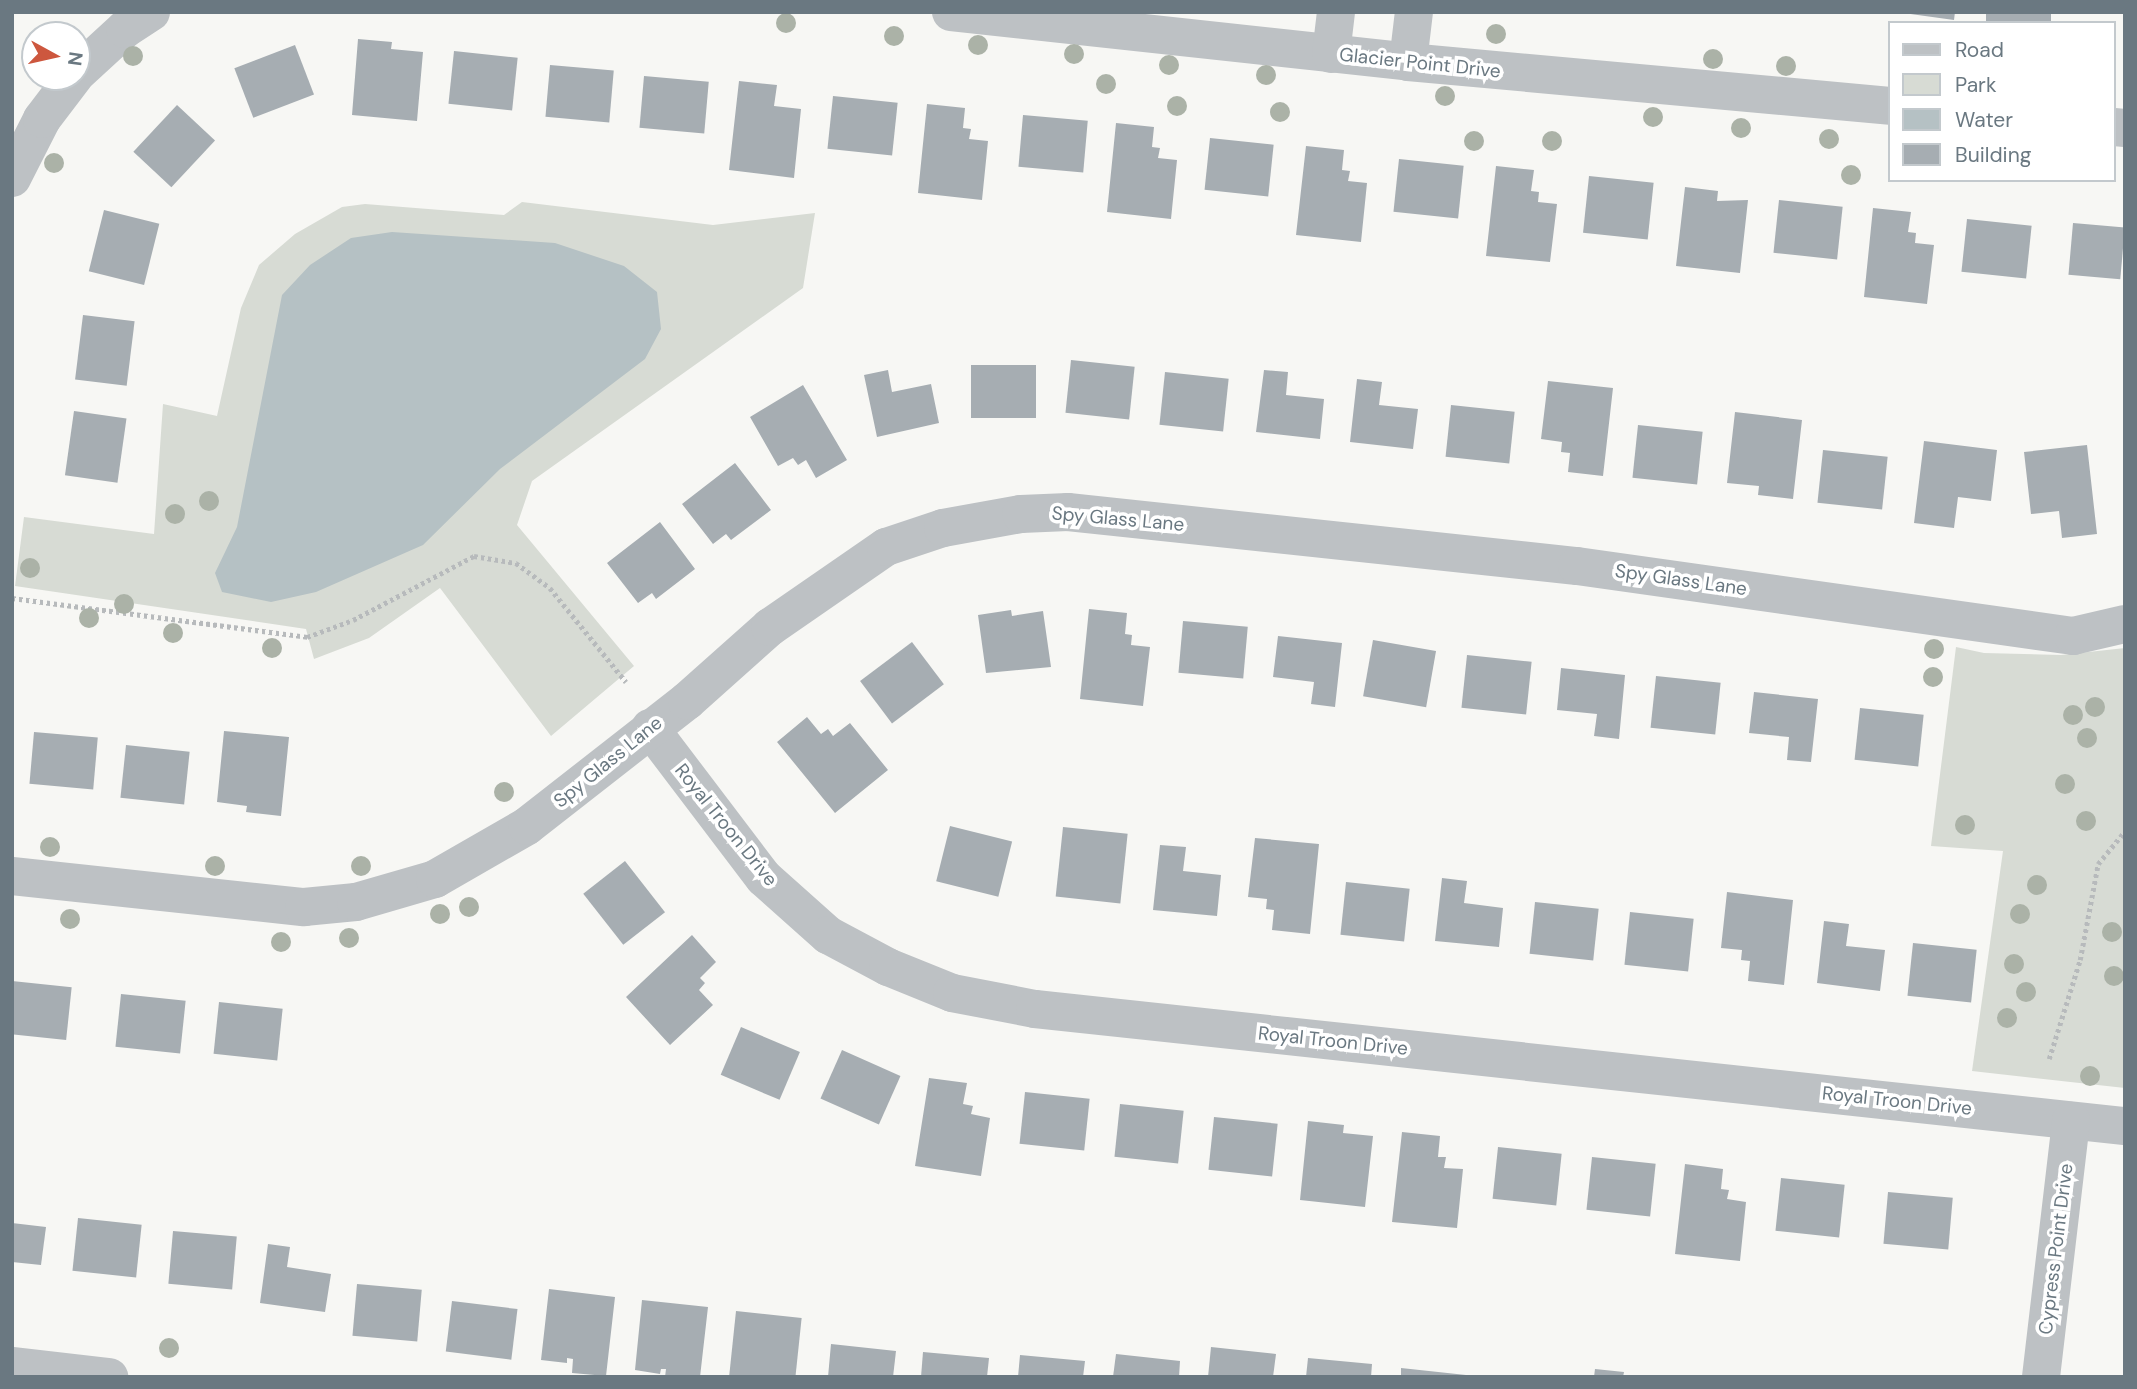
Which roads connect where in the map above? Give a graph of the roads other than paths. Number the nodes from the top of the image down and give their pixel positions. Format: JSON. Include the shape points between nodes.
{"nodes":[{"id":1,"x":151,"y":12,"type":"edge"},
{"id":2,"x":951,"y":12,"type":"edge"},
{"id":3,"x":1336,"y":12,"type":"edge"},
{"id":4,"x":1414,"y":12,"type":"edge"},
{"id":5,"x":1331,"y":54,"type":"junction"},
{"id":6,"x":91,"y":61,"type":"edge"},
{"id":7,"x":1408,"y":62,"type":"junction"},
{"id":8,"x":64,"y":91,"type":"edge"},
{"id":9,"x":1888,"y":106,"type":"edge"},
{"id":10,"x":12,"y":178,"type":"edge"},
{"id":11,"x":2125,"y":624,"type":"edge"},
{"id":12,"x":650,"y":728,"type":"junction"},
{"id":13,"x":12,"y":876,"type":"edge"},
{"id":14,"x":2071,"y":1121,"type":"junction"},
{"id":15,"x":2125,"y":1126,"type":"edge"},
{"id":16,"x":12,"y":1366,"type":"edge"},
{"id":17,"x":109,"y":1377,"type":"edge"},
{"id":18,"x":2041,"y":1377,"type":"edge"}],
"edges":[{"from":1,"to":6,"type":"street"},
{"from":2,"to":5,"type":"street","name":"Glacier Point Drive"},
{"from":3,"to":5,"type":"street"},
{"from":4,"to":7,"type":"street"},
{"from":5,"to":7,"type":"street","name":"Glacier Point Drive"},
{"from":7,"to":9,"type":"street","name":"Glacier Point Drive"},
{"from":8,"to":10,"type":"street","via":[[42,120]]},
{"from":11,"to":12,"type":"street","name":"Spy Glass Lane","via":[[2073,636],[1577,566],[1082,514],[1021,514],[943,528],[886,547],[770,627]]},
{"from":12,"to":13,"type":"street","name":"Spy Glass Lane","via":[[527,826],[435,879],[356,902],[304,906]]},
{"from":12,"to":14,"type":"street","name":"Royal Troon Drive","via":[[764,878],[828,935],[888,967],[952,993],[1035,1009]]},
{"from":14,"to":15,"type":"street","name":"Royal Troon Drive"},
{"from":14,"to":18,"type":"street","name":"Cypress Point Drive"},
{"from":16,"to":17,"type":"street"}]}
